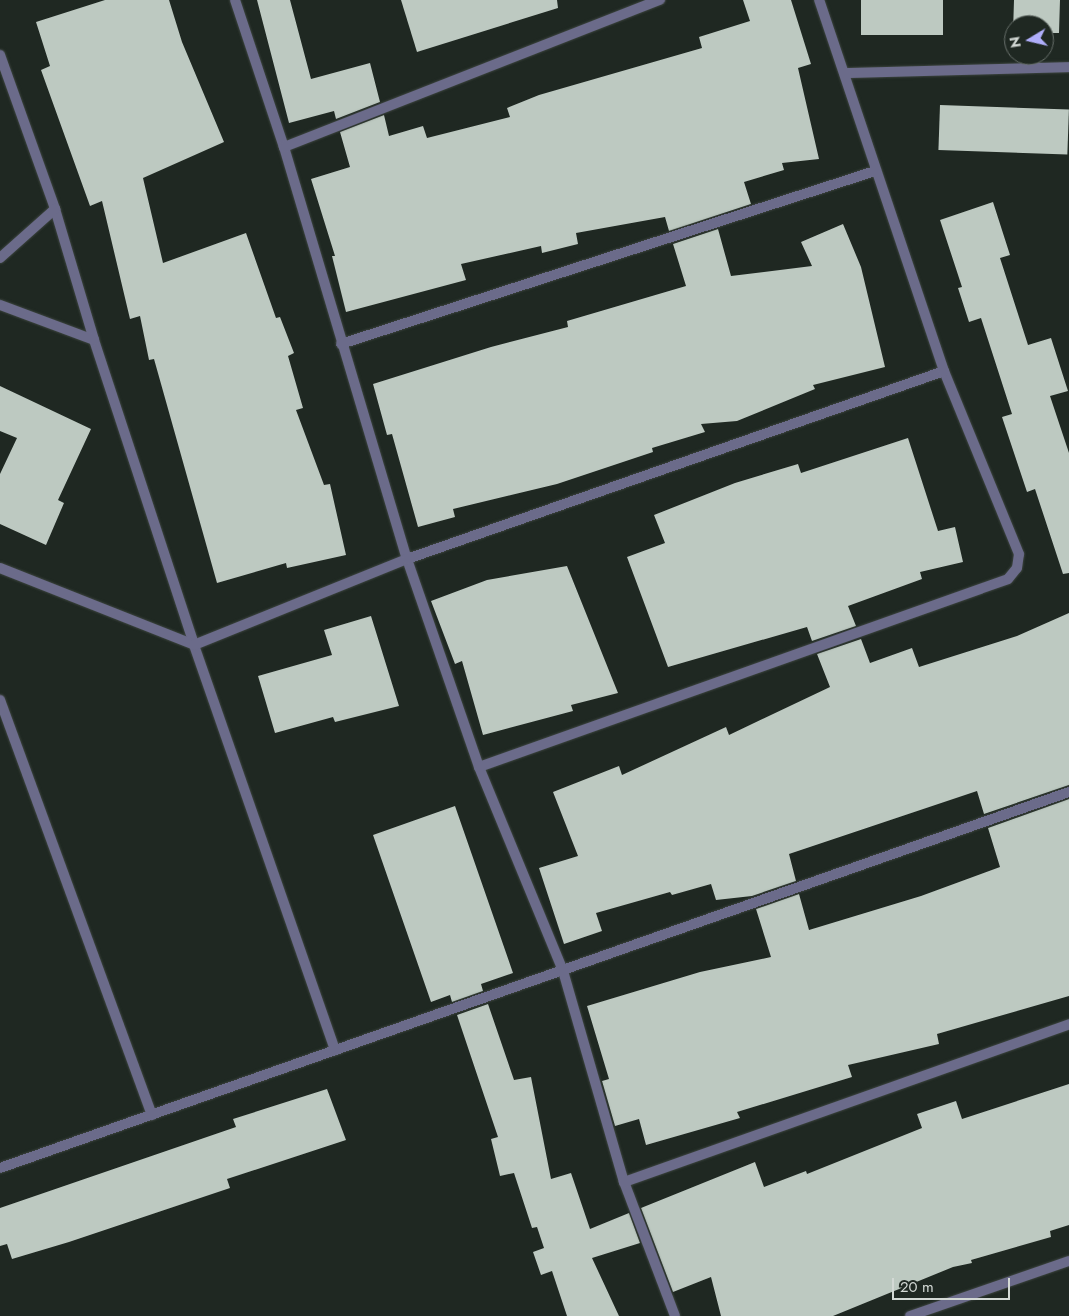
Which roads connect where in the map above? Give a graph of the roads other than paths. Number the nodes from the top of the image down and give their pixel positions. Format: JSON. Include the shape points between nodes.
{"nodes":[{"id":1,"x":235,"y":0,"type":"edge"},
{"id":2,"x":660,"y":0,"type":"edge"},
{"id":3,"x":819,"y":0,"type":"edge"},
{"id":4,"x":0,"y":55,"type":"edge"},
{"id":5,"x":1069,"y":67,"type":"edge"},
{"id":6,"x":846,"y":73,"type":"junction"},
{"id":7,"x":284,"y":147,"type":"junction"},
{"id":8,"x":876,"y":171,"type":"junction"},
{"id":9,"x":55,"y":209,"type":"junction"},
{"id":10,"x":0,"y":258,"type":"edge"},
{"id":11,"x":0,"y":305,"type":"edge"},
{"id":12,"x":94,"y":340,"type":"junction"},
{"id":13,"x":341,"y":344,"type":"junction"},
{"id":14,"x":944,"y":371,"type":"junction"},
{"id":15,"x":406,"y":559,"type":"junction"},
{"id":16,"x":0,"y":568,"type":"edge"},
{"id":17,"x":194,"y":644,"type":"junction"},
{"id":18,"x":0,"y":700,"type":"edge"},
{"id":19,"x":479,"y":767,"type":"junction"},
{"id":20,"x":1069,"y":792,"type":"edge"},
{"id":21,"x":563,"y":971,"type":"junction"},
{"id":22,"x":1069,"y":1024,"type":"edge"},
{"id":23,"x":335,"y":1050,"type":"junction"},
{"id":24,"x":152,"y":1115,"type":"junction"},
{"id":25,"x":0,"y":1168,"type":"edge"},
{"id":26,"x":624,"y":1182,"type":"junction"},
{"id":27,"x":1069,"y":1261,"type":"edge"},
{"id":28,"x":675,"y":1316,"type":"edge"},
{"id":29,"x":910,"y":1316,"type":"edge"}],
"edges":[{"from":1,"to":7,"type":"street"},
{"from":2,"to":7,"type":"street"},
{"from":3,"to":6,"type":"street"},
{"from":4,"to":9,"type":"street"},
{"from":5,"to":6,"type":"street"},
{"from":6,"to":8,"type":"street"},
{"from":7,"to":13,"type":"street"},
{"from":8,"to":13,"type":"street"},
{"from":8,"to":14,"type":"street"},
{"from":9,"to":10,"type":"street"},
{"from":9,"to":12,"type":"street"},
{"from":11,"to":12,"type":"street"},
{"from":12,"to":17,"type":"street"},
{"from":13,"to":15,"type":"street"},
{"from":14,"to":15,"type":"street"},
{"from":14,"to":19,"type":"street","via":[[1019,554],[1017,568],[1008,579]]},
{"from":15,"to":17,"type":"street"},
{"from":15,"to":19,"type":"street"},
{"from":16,"to":17,"type":"street"},
{"from":17,"to":23,"type":"street"},
{"from":18,"to":24,"type":"street"},
{"from":19,"to":21,"type":"street"},
{"from":20,"to":21,"type":"street"},
{"from":21,"to":23,"type":"street"},
{"from":21,"to":26,"type":"street"},
{"from":22,"to":26,"type":"street"},
{"from":23,"to":24,"type":"street"},
{"from":24,"to":25,"type":"street"},
{"from":26,"to":28,"type":"street"},
{"from":27,"to":29,"type":"street"}]}
